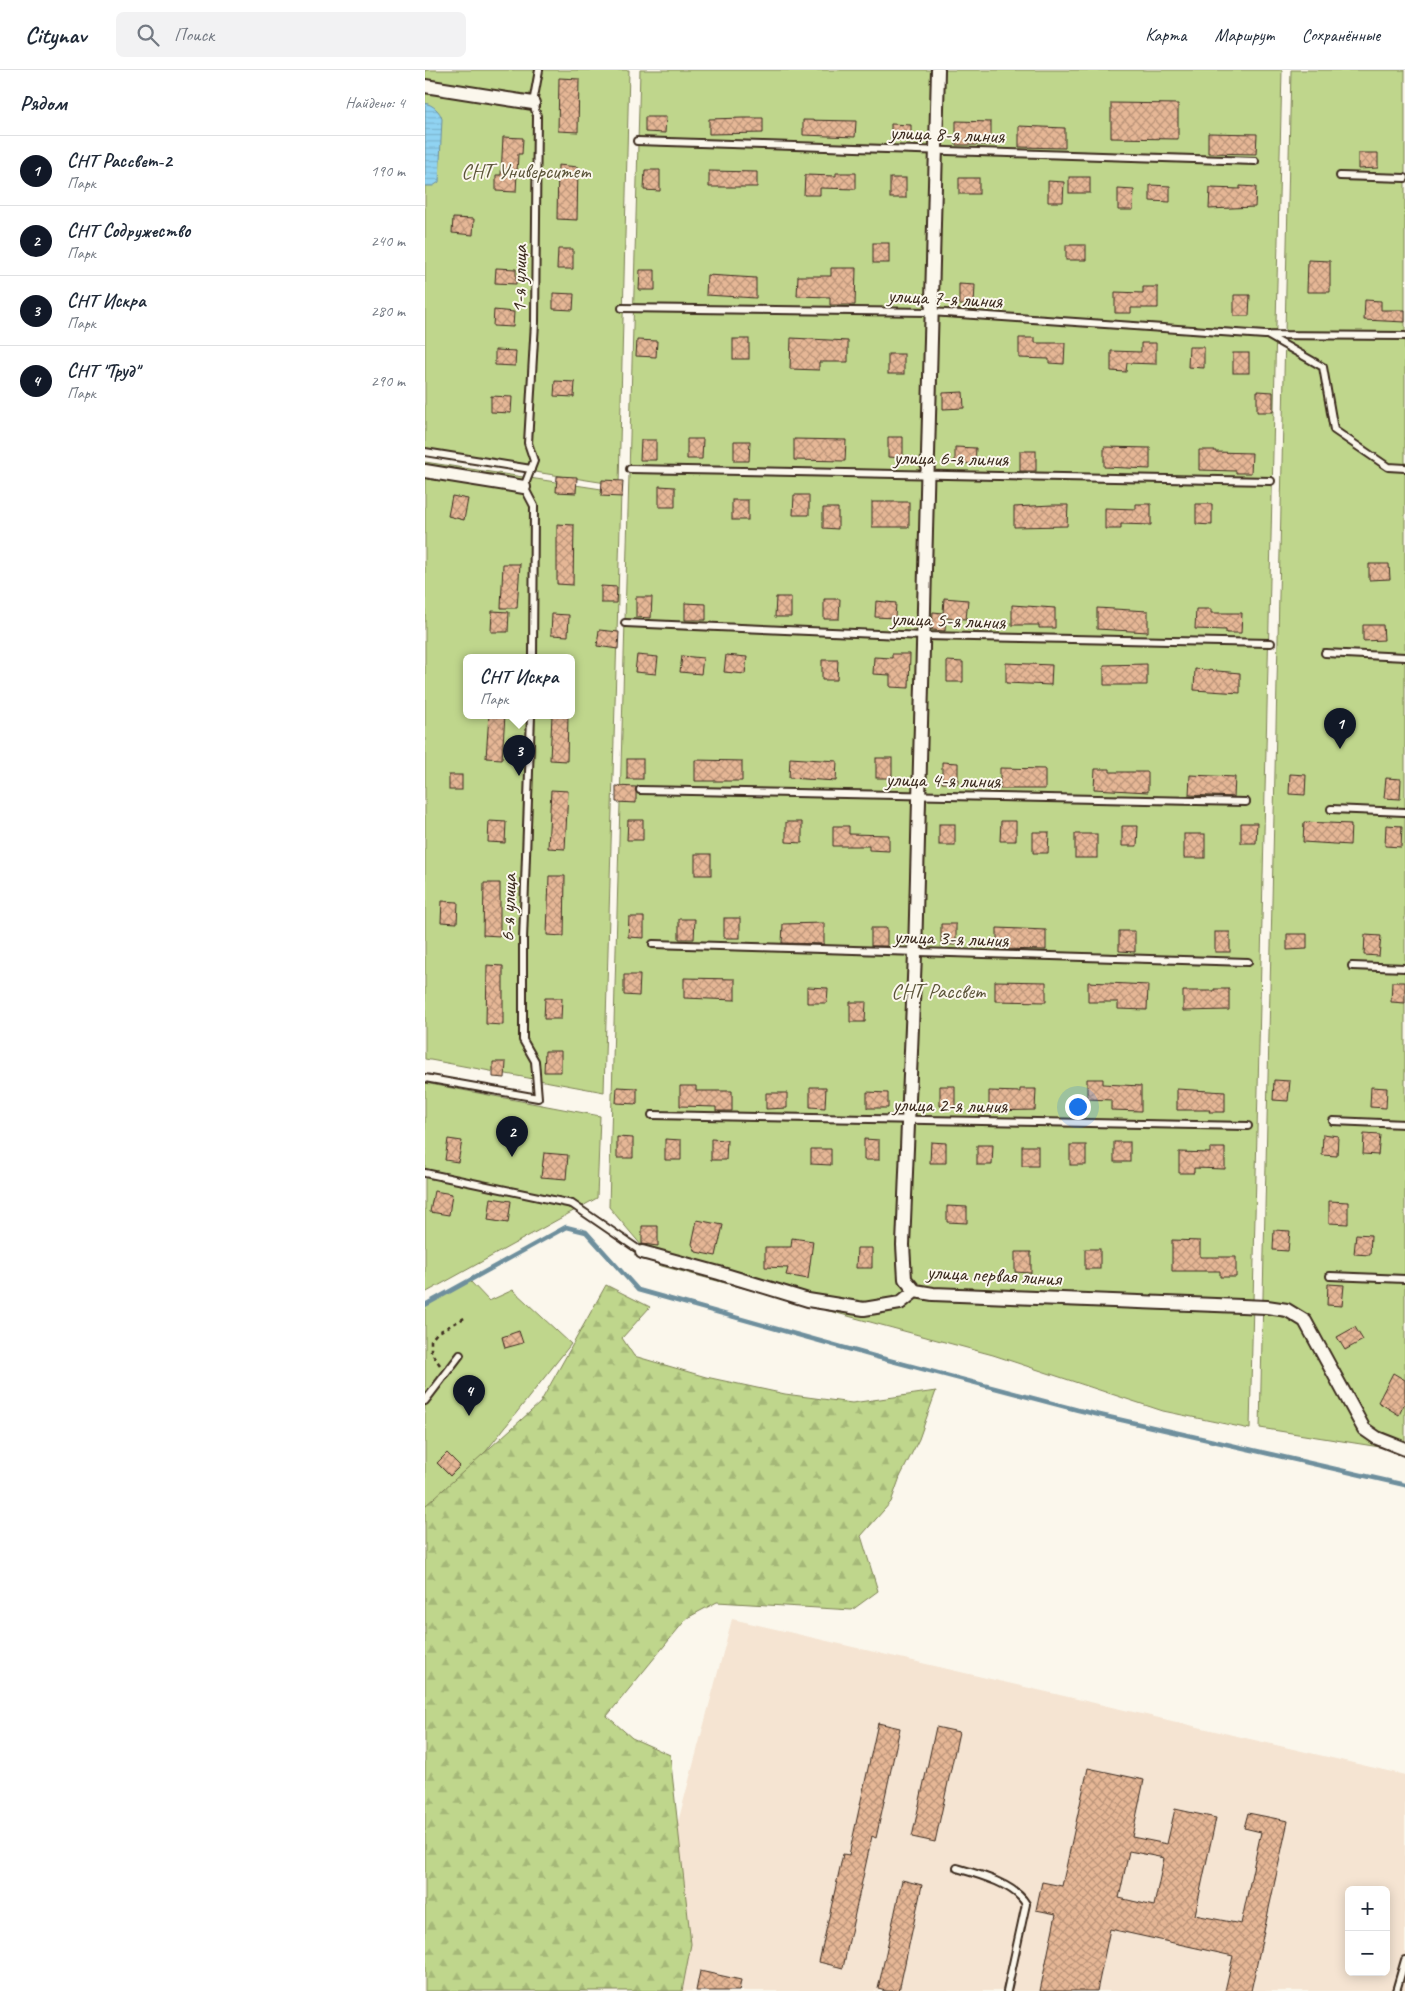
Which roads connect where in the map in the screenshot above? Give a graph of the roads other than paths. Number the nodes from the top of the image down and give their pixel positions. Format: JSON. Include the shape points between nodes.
{"nodes":[{"id":1,"x":539,"y":70,"type":"edge"},
{"id":2,"x":938,"y":70,"type":"edge"},
{"id":3,"x":425,"y":86,"type":"edge"},
{"id":4,"x":533,"y":103,"type":"junction"},
{"id":5,"x":637,"y":141,"type":"dead end"},
{"id":6,"x":936,"y":150,"type":"junction"},
{"id":7,"x":1255,"y":160,"type":"dead end"},
{"id":8,"x":1341,"y":176,"type":"dead end"},
{"id":9,"x":1405,"y":178,"type":"edge"},
{"id":10,"x":622,"y":308,"type":"dead end"},
{"id":11,"x":931,"y":312,"type":"junction"},
{"id":12,"x":1265,"y":335,"type":"junction"},
{"id":13,"x":1405,"y":336,"type":"edge"},
{"id":14,"x":425,"y":452,"type":"edge"},
{"id":15,"x":1405,"y":468,"type":"edge"},
{"id":16,"x":531,"y":469,"type":"junction"},
{"id":17,"x":630,"y":469,"type":"dead end"},
{"id":18,"x":425,"y":471,"type":"edge"},
{"id":19,"x":926,"y":474,"type":"junction"},
{"id":20,"x":1271,"y":481,"type":"dead end"},
{"id":21,"x":524,"y":487,"type":"junction"},
{"id":22,"x":625,"y":623,"type":"dead end"},
{"id":23,"x":924,"y":636,"type":"junction"},
{"id":24,"x":1271,"y":642,"type":"dead end"},
{"id":25,"x":1325,"y":653,"type":"dead end"},
{"id":26,"x":533,"y":654,"type":"edge"},
{"id":27,"x":1405,"y":657,"type":"edge"},
{"id":28,"x":531,"y":719,"type":"edge"},
{"id":29,"x":640,"y":790,"type":"dead end"},
{"id":30,"x":917,"y":796,"type":"junction"},
{"id":31,"x":1246,"y":802,"type":"dead end"},
{"id":32,"x":1331,"y":809,"type":"dead end"},
{"id":33,"x":1405,"y":812,"type":"edge"},
{"id":34,"x":653,"y":944,"type":"dead end"},
{"id":35,"x":915,"y":954,"type":"junction"},
{"id":36,"x":1247,"y":962,"type":"dead end"},
{"id":37,"x":1352,"y":966,"type":"dead end"},
{"id":38,"x":1405,"y":968,"type":"edge"},
{"id":39,"x":425,"y":1078,"type":"edge"},
{"id":40,"x":652,"y":1116,"type":"dead end"},
{"id":41,"x":906,"y":1120,"type":"junction"},
{"id":42,"x":1333,"y":1121,"type":"dead end"},
{"id":43,"x":1405,"y":1124,"type":"edge"},
{"id":44,"x":1248,"y":1126,"type":"dead end"},
{"id":45,"x":425,"y":1173,"type":"edge"},
{"id":46,"x":642,"y":1252,"type":"joint"},
{"id":47,"x":1330,"y":1276,"type":"dead end"},
{"id":48,"x":1405,"y":1279,"type":"edge"},
{"id":49,"x":915,"y":1291,"type":"junction"},
{"id":50,"x":460,"y":1355,"type":"dead end"},
{"id":51,"x":425,"y":1402,"type":"edge"},
{"id":52,"x":1405,"y":1449,"type":"edge"},
{"id":53,"x":957,"y":1868,"type":"dead end"},
{"id":54,"x":1405,"y":1960,"type":"edge"},
{"id":55,"x":1007,"y":1991,"type":"edge"},
{"id":56,"x":1396,"y":1991,"type":"edge"}],
"edges":[{"from":1,"to":4,"type":"lane","name":"1-я улица"},
{"from":2,"to":6,"type":"street"},
{"from":3,"to":4,"type":"street"},
{"from":4,"to":16,"type":"lane","name":"1-я улица","via":[[537,125],[535,322],[528,443],[534,461]]},
{"from":5,"to":6,"type":"lane","name":"улица 8-я линия"},
{"from":6,"to":7,"type":"lane","name":"улица 8-я линия"},
{"from":6,"to":11,"type":"street"},
{"from":8,"to":9,"type":"lane"},
{"from":10,"to":11,"type":"lane","name":"улица 7-я линия"},
{"from":11,"to":12,"type":"lane","name":"улица 7-я линия"},
{"from":11,"to":19,"type":"street"},
{"from":12,"to":13,"type":"lane","name":"улица 7-я линия"},
{"from":12,"to":15,"type":"lane","via":[[1323,367],[1334,430],[1388,467]]},
{"from":14,"to":16,"type":"lane"},
{"from":16,"to":21,"type":"lane","name":"1-я улица"},
{"from":17,"to":19,"type":"lane","name":"улица 6-я линия"},
{"from":18,"to":21,"type":"street"},
{"from":19,"to":20,"type":"lane","name":"улица 6-я линия"},
{"from":19,"to":23,"type":"street"},
{"from":21,"to":26,"type":"lane","via":[[535,506]]},
{"from":22,"to":23,"type":"lane","name":"улица 5-я линия"},
{"from":23,"to":24,"type":"lane","name":"улица 5-я линия"},
{"from":23,"to":30,"type":"street"},
{"from":25,"to":27,"type":"lane"},
{"from":28,"to":39,"type":"lane","name":"6-я улица","via":[[523,1040],[535,1061],[539,1098]]},
{"from":29,"to":30,"type":"lane","name":"улица 4-я линия"},
{"from":30,"to":31,"type":"lane","name":"улица 4-я линия"},
{"from":30,"to":35,"type":"street"},
{"from":32,"to":33,"type":"lane"},
{"from":34,"to":35,"type":"lane","name":"улица 3-я линия"},
{"from":35,"to":36,"type":"lane","name":"улица 3-я линия"},
{"from":35,"to":41,"type":"street"},
{"from":37,"to":38,"type":"lane"},
{"from":40,"to":41,"type":"lane","name":"улица 2-я линия"},
{"from":41,"to":44,"type":"lane","name":"улица 2-я линия"},
{"from":41,"to":49,"type":"street","via":[[903,1245],[905,1278]]},
{"from":42,"to":43,"type":"lane"},
{"from":45,"to":46,"type":"lane","via":[[572,1204]]},
{"from":46,"to":49,"type":"street","name":"улица первая линия","via":[[808,1300],[864,1309],[900,1303]]},
{"from":47,"to":48,"type":"lane"},
{"from":49,"to":52,"type":"street","name":"улица первая линия","via":[[1287,1310],[1305,1321],[1365,1429],[1377,1438]]},
{"from":50,"to":51,"type":"lane"},
{"from":53,"to":55,"type":"lane","via":[[985,1876],[1019,1894],[1026,1904]]},
{"from":54,"to":56,"type":"lane"}]}
